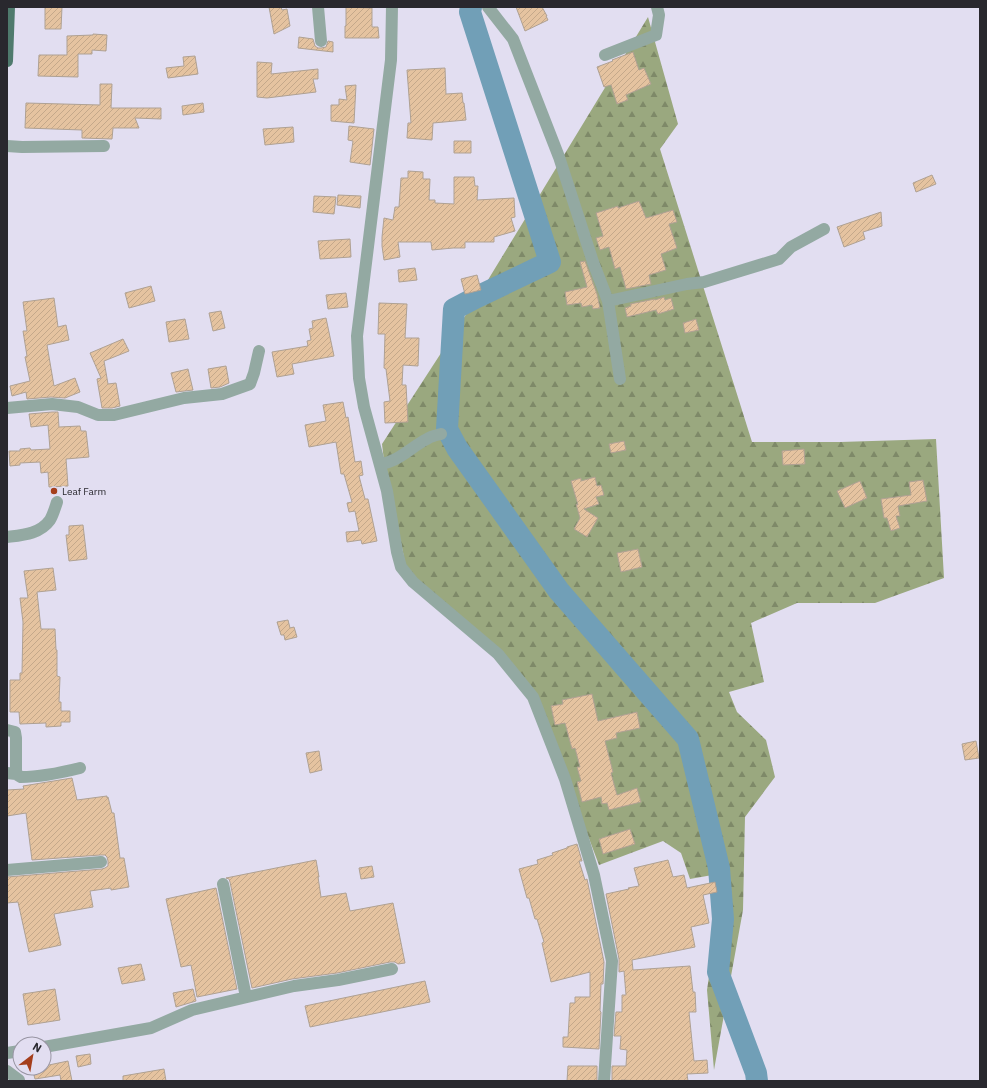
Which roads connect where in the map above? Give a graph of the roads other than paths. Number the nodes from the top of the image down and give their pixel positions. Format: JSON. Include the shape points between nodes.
{"nodes":[{"id":1,"x":9,"y":7,"type":"edge"},
{"id":2,"x":318,"y":7,"type":"edge"},
{"id":3,"x":392,"y":7,"type":"edge"},
{"id":4,"x":488,"y":7,"type":"edge"},
{"id":5,"x":657,"y":7,"type":"edge"},
{"id":6,"x":7,"y":33,"type":"edge"},
{"id":7,"x":321,"y":41,"type":"dead end"},
{"id":8,"x":605,"y":55,"type":"dead end"},
{"id":9,"x":7,"y":61,"type":"edge"},
{"id":10,"x":7,"y":146,"type":"edge"},
{"id":11,"x":104,"y":146,"type":"dead end"},
{"id":12,"x":824,"y":229,"type":"dead end"},
{"id":13,"x":608,"y":300,"type":"junction"},
{"id":14,"x":259,"y":351,"type":"dead end"},
{"id":15,"x":620,"y":379,"type":"dead end"},
{"id":16,"x":7,"y":408,"type":"edge"},
{"id":17,"x":442,"y":434,"type":"dead end"},
{"id":18,"x":380,"y":464,"type":"junction"},
{"id":19,"x":57,"y":502,"type":"dead end"},
{"id":20,"x":7,"y":537,"type":"edge"},
{"id":21,"x":7,"y":730,"type":"edge"},
{"id":22,"x":80,"y":768,"type":"dead end"},
{"id":23,"x":12,"y":773,"type":"edge"},
{"id":24,"x":101,"y":862,"type":"dead end"},
{"id":25,"x":7,"y":870,"type":"edge"},
{"id":26,"x":223,"y":884,"type":"dead end"},
{"id":27,"x":392,"y":969,"type":"dead end"},
{"id":28,"x":246,"y":997,"type":"junction"},
{"id":29,"x":52,"y":1046,"type":"edge"},
{"id":30,"x":7,"y":1071,"type":"edge"},
{"id":31,"x":19,"y":1080,"type":"edge"},
{"id":32,"x":604,"y":1081,"type":"edge"}],
"edges":[{"from":1,"to":6,"type":"main road"},
{"from":2,"to":7,"type":"street"},
{"from":3,"to":18,"type":"street","via":[[391,60],[357,336],[359,378],[364,407]]},
{"from":4,"to":13,"type":"street","via":[[513,39],[559,157]]},
{"from":5,"to":8,"type":"street","via":[[659,16],[656,35]]},
{"from":6,"to":9,"type":"main road"},
{"from":10,"to":11,"type":"street"},
{"from":12,"to":13,"type":"street","via":[[791,247],[779,259],[704,282]]},
{"from":13,"to":15,"type":"street"},
{"from":14,"to":16,"type":"street","via":[[250,384],[222,394],[184,398],[114,415],[98,415],[78,407],[52,404]]},
{"from":17,"to":18,"type":"street","via":[[426,439],[388,463]]},
{"from":18,"to":32,"type":"street","via":[[388,491],[401,567],[413,582],[498,654],[533,697],[565,779],[594,875],[612,961]]},
{"from":19,"to":20,"type":"street","via":[[51,519],[44,527],[31,533]]},
{"from":21,"to":23,"type":"street","via":[[15,732],[16,738]]},
{"from":22,"to":23,"type":"street","via":[[35,777],[20,777]]},
{"from":24,"to":25,"type":"street"},
{"from":26,"to":28,"type":"street"},
{"from":27,"to":28,"type":"street"},
{"from":28,"to":29,"type":"street","via":[[192,1010],[151,1028]]},
{"from":30,"to":31,"type":"street"}]}
